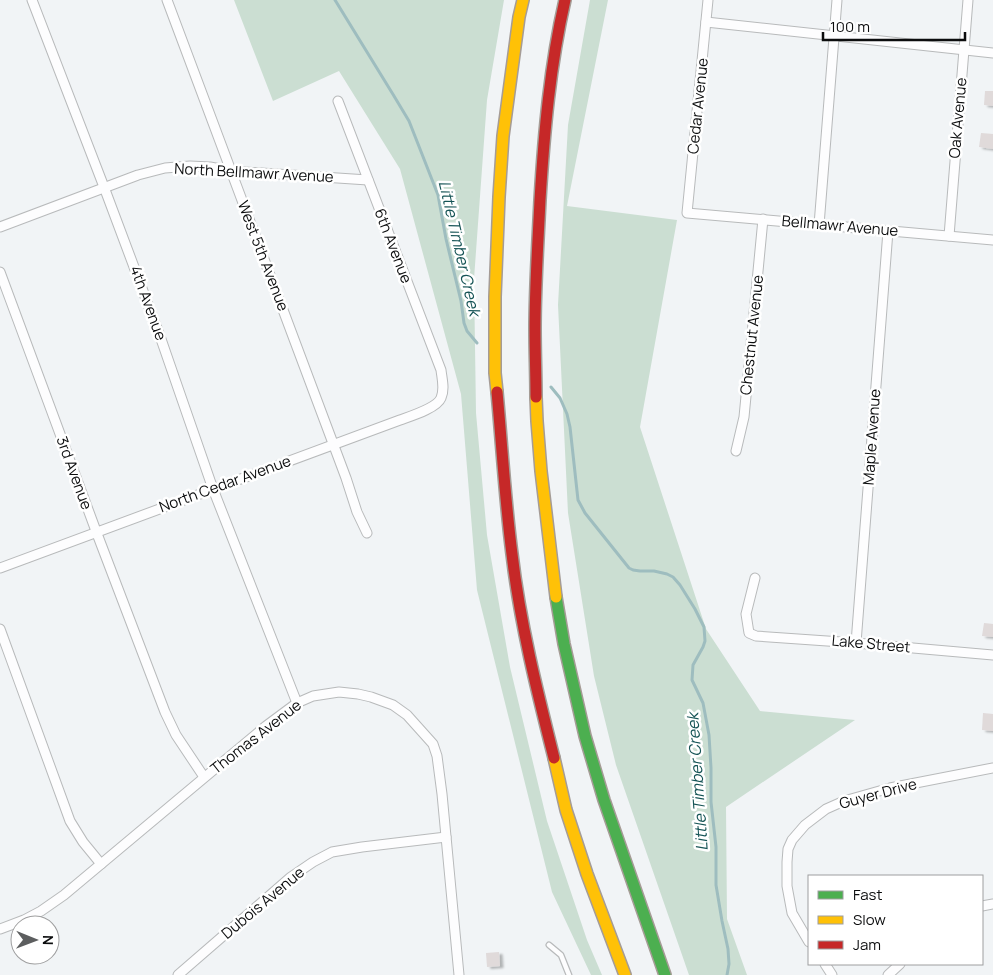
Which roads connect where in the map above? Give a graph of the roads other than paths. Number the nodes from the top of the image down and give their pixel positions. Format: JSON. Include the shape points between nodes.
{"nodes":[{"id":1,"x":32,"y":0,"type":"edge"},
{"id":2,"x":167,"y":0,"type":"edge"},
{"id":3,"x":522,"y":0,"type":"edge"},
{"id":4,"x":565,"y":0,"type":"edge"},
{"id":5,"x":708,"y":0,"type":"edge"},
{"id":6,"x":837,"y":0,"type":"edge"},
{"id":7,"x":968,"y":0,"type":"edge"},
{"id":8,"x":706,"y":22,"type":"junction"},
{"id":9,"x":834,"y":36,"type":"junction"},
{"id":10,"x":963,"y":51,"type":"junction"},
{"id":11,"x":993,"y":53,"type":"edge"},
{"id":12,"x":338,"y":101,"type":"dead end"},
{"id":13,"x":230,"y":171,"type":"junction"},
{"id":14,"x":368,"y":180,"type":"junction"},
{"id":15,"x":104,"y":187,"type":"junction"},
{"id":16,"x":687,"y":213,"type":"joint"},
{"id":17,"x":763,"y":219,"type":"junction"},
{"id":18,"x":819,"y":225,"type":"junction"},
{"id":19,"x":0,"y":227,"type":"edge"},
{"id":20,"x":888,"y":231,"type":"junction"},
{"id":21,"x":949,"y":236,"type":"junction"},
{"id":22,"x":993,"y":240,"type":"edge"},
{"id":23,"x":0,"y":272,"type":"edge"},
{"id":24,"x":443,"y":392,"type":"joint"},
{"id":25,"x":334,"y":445,"type":"junction"},
{"id":26,"x":736,"y":451,"type":"dead end"},
{"id":27,"x":213,"y":489,"type":"junction"},
{"id":28,"x":96,"y":532,"type":"junction"},
{"id":29,"x":367,"y":533,"type":"dead end"},
{"id":30,"x":0,"y":568,"type":"edge"},
{"id":31,"x":755,"y":578,"type":"dead end"},
{"id":32,"x":0,"y":630,"type":"edge"},
{"id":33,"x":856,"y":642,"type":"junction"},
{"id":34,"x":993,"y":655,"type":"edge"},
{"id":35,"x":297,"y":704,"type":"junction"},
{"id":36,"x":993,"y":768,"type":"edge"},
{"id":37,"x":204,"y":778,"type":"junction"},
{"id":38,"x":446,"y":837,"type":"junction"},
{"id":39,"x":100,"y":864,"type":"junction"},
{"id":40,"x":0,"y":929,"type":"edge"},
{"id":41,"x":808,"y":940,"type":"edge"},
{"id":42,"x":549,"y":945,"type":"dead end"},
{"id":43,"x":899,"y":965,"type":"edge"},
{"id":44,"x":178,"y":975,"type":"edge"},
{"id":45,"x":459,"y":975,"type":"edge"},
{"id":46,"x":569,"y":975,"type":"edge"},
{"id":47,"x":624,"y":975,"type":"edge"},
{"id":48,"x":665,"y":975,"type":"edge"},
{"id":49,"x":888,"y":975,"type":"edge"}],
"edges":[{"from":1,"to":15,"type":"street","name":"4th Avenue"},
{"from":2,"to":13,"type":"street","name":"West 5th Avenue"},
{"from":3,"to":47,"type":"highway","via":[[504,136],[495,297],[495,373],[512,556],[534,677],[566,810]]},
{"from":4,"to":48,"type":"highway","via":[[548,101],[537,248],[537,421],[542,471],[564,644],[585,736]]},
{"from":5,"to":8,"type":"street","name":"Cedar Avenue"},
{"from":6,"to":9,"type":"street"},
{"from":7,"to":10,"type":"street","name":"Oak Avenue"},
{"from":8,"to":9,"type":"street"},
{"from":8,"to":16,"type":"street","name":"Cedar Avenue"},
{"from":9,"to":10,"type":"street"},
{"from":9,"to":18,"type":"street"},
{"from":10,"to":11,"type":"street"},
{"from":10,"to":21,"type":"street","name":"Oak Avenue"},
{"from":12,"to":14,"type":"street","name":"6th Avenue"},
{"from":13,"to":14,"type":"street","name":"North Bellmawr Avenue"},
{"from":13,"to":15,"type":"street","name":"North Bellmawr Avenue","via":[[190,166],[165,168]]},
{"from":13,"to":25,"type":"street","name":"West 5th Avenue"},
{"from":14,"to":24,"type":"street","name":"6th Avenue","via":[[441,370]]},
{"from":15,"to":19,"type":"street","name":"North Bellmawr Avenue"},
{"from":15,"to":27,"type":"street","name":"4th Avenue"},
{"from":16,"to":17,"type":"street","name":"Bellmawr Avenue"},
{"from":17,"to":18,"type":"street","name":"Bellmawr Avenue"},
{"from":17,"to":26,"type":"street","name":"Chestnut Avenue","via":[[744,417]]},
{"from":18,"to":20,"type":"street","name":"Bellmawr Avenue"},
{"from":20,"to":21,"type":"street","name":"Bellmawr Avenue"},
{"from":20,"to":33,"type":"street","name":"Maple Avenue"},
{"from":21,"to":22,"type":"street","name":"Bellmawr Avenue"},
{"from":23,"to":28,"type":"street","name":"3rd Avenue"},
{"from":24,"to":25,"type":"street","name":"North Cedar Avenue","via":[[441,399],[431,407]]},
{"from":25,"to":27,"type":"street","name":"North Cedar Avenue"},
{"from":25,"to":29,"type":"street","name":"West 5th Avenue"},
{"from":27,"to":28,"type":"street","name":"North Cedar Avenue"},
{"from":27,"to":35,"type":"street","name":"4th Avenue"},
{"from":28,"to":30,"type":"street","name":"North Cedar Avenue"},
{"from":28,"to":37,"type":"street","name":"3rd Avenue","via":[[176,735]]},
{"from":31,"to":33,"type":"street","name":"Lake Street","via":[[746,614],[749,633]]},
{"from":32,"to":39,"type":"street","via":[[70,821]]},
{"from":33,"to":34,"type":"street","name":"Lake Street"},
{"from":35,"to":37,"type":"street","name":"Thomas Avenue"},
{"from":35,"to":38,"type":"street","name":"Thomas Avenue","via":[[314,696],[339,692],[371,696],[407,715],[433,744]]},
{"from":36,"to":41,"type":"street","name":"Guyer Drive","via":[[890,788],[844,801],[826,809],[805,826],[788,849],[787,886],[792,913]]},
{"from":37,"to":39,"type":"street","name":"Thomas Avenue"},
{"from":38,"to":44,"type":"street","name":"Dubois Avenue","via":[[332,852],[291,877]]},
{"from":38,"to":45,"type":"street","name":"Thomas Avenue"},
{"from":39,"to":40,"type":"street","name":"Thomas Avenue","via":[[42,911]]},
{"from":42,"to":46,"type":"lane","via":[[561,956]]},
{"from":43,"to":49,"type":"street"}]}
